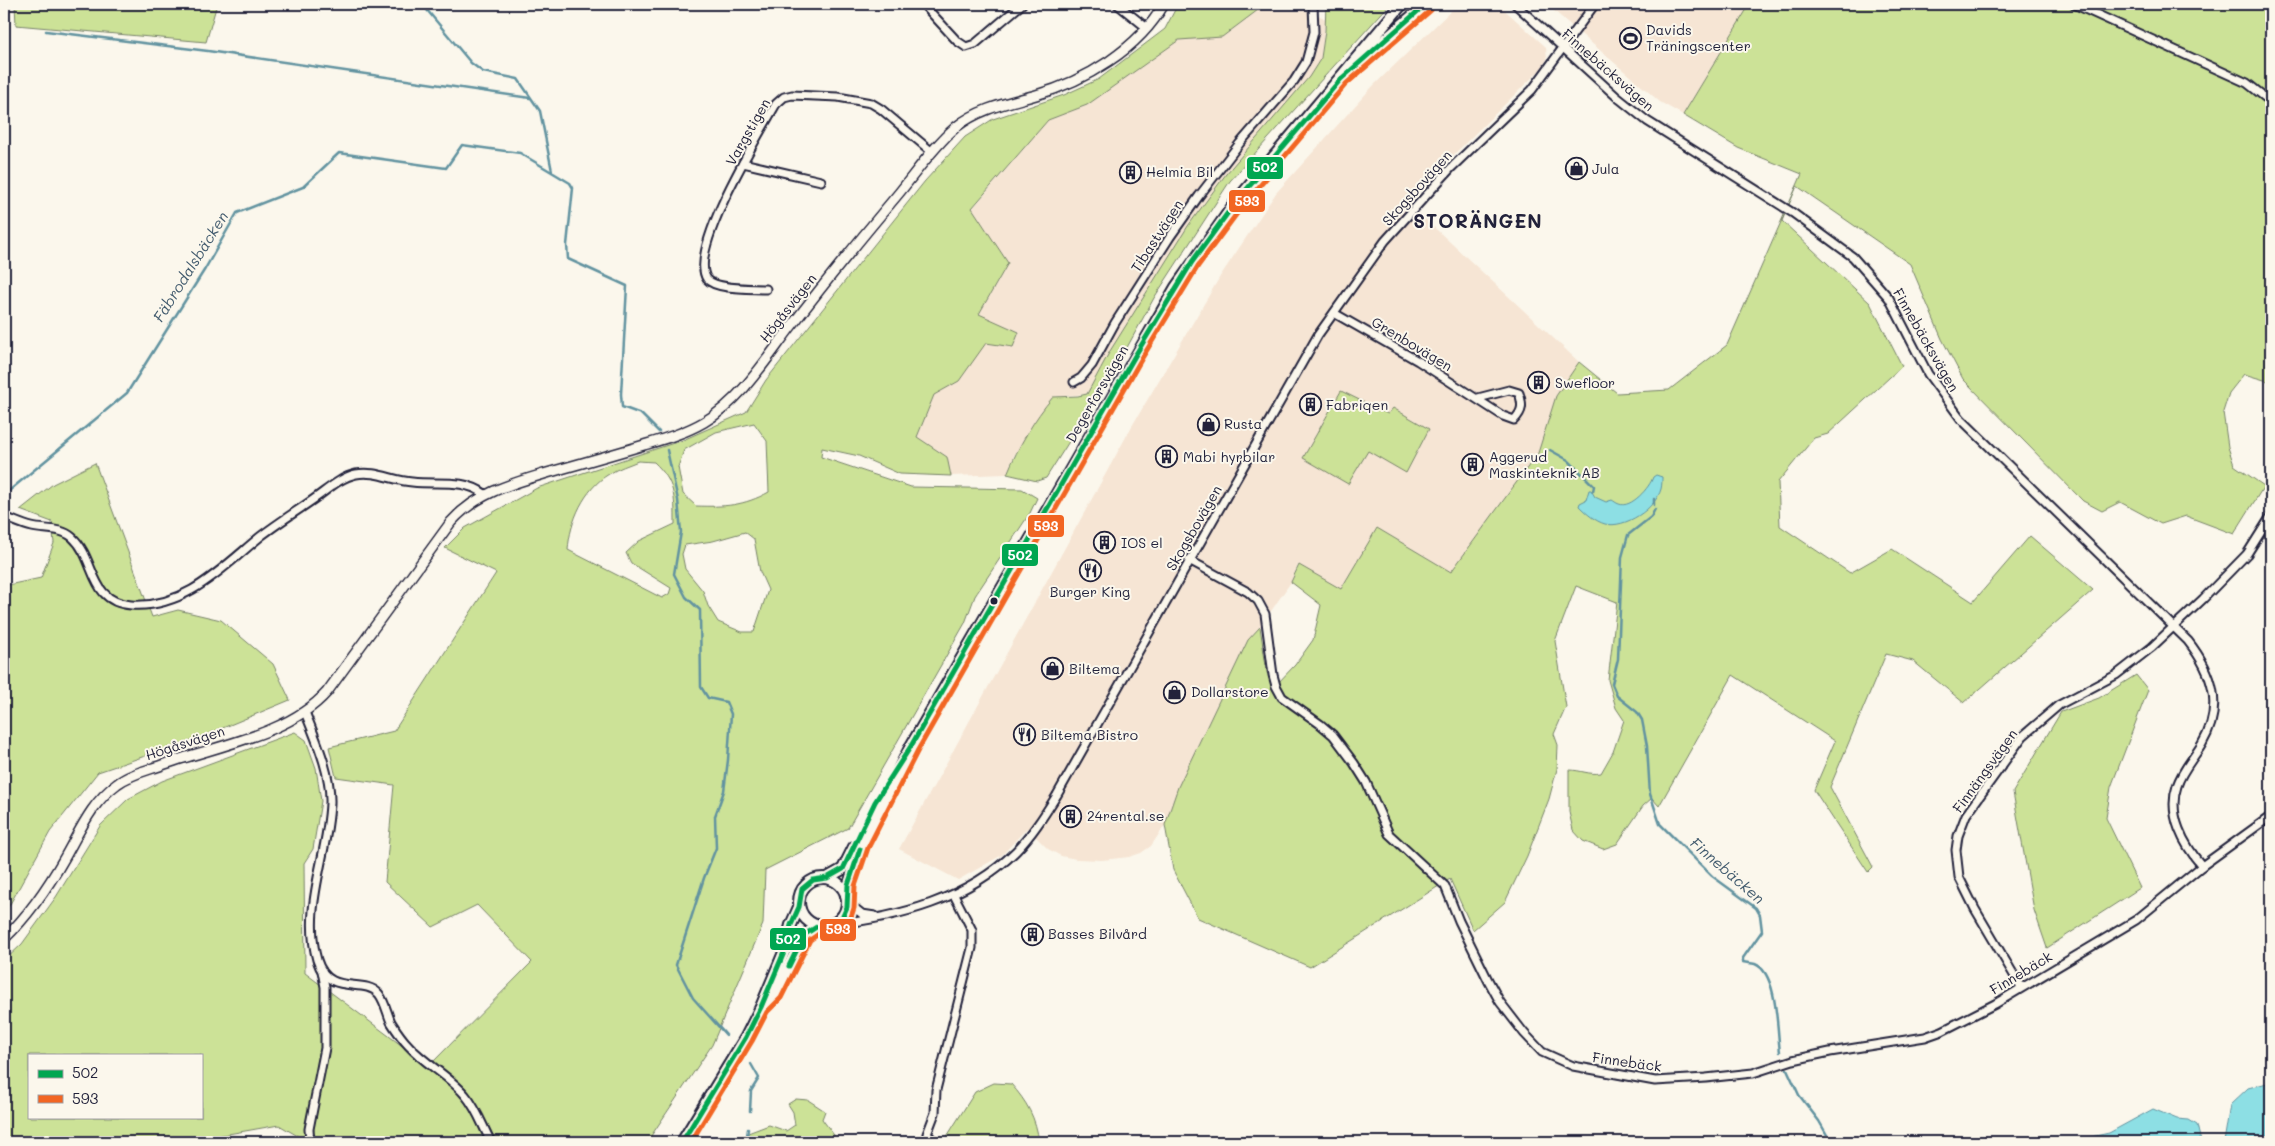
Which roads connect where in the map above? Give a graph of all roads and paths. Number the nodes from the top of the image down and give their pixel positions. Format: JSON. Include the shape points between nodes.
{"nodes":[{"id":1,"x":923,"y":4,"type":"edge"},
{"id":2,"x":1022,"y":4,"type":"edge"},
{"id":3,"x":1117,"y":4,"type":"edge"},
{"id":4,"x":1164,"y":4,"type":"edge"},
{"id":5,"x":1313,"y":4,"type":"edge"},
{"id":6,"x":1402,"y":4,"type":"edge"},
{"id":7,"x":1426,"y":4,"type":"edge"},
{"id":8,"x":1515,"y":4,"type":"edge"},
{"id":9,"x":1595,"y":4,"type":"edge"},
{"id":10,"x":2074,"y":4,"type":"edge"},
{"id":11,"x":1147,"y":28,"type":"junction"},
{"id":12,"x":1563,"y":48,"type":"junction"},
{"id":13,"x":1341,"y":79,"type":"junction"},
{"id":14,"x":2271,"y":102,"type":"edge"},
{"id":15,"x":932,"y":152,"type":"junction"},
{"id":16,"x":743,"y":163,"type":"junction"},
{"id":17,"x":821,"y":181,"type":"dead end"},
{"id":18,"x":766,"y":289,"type":"dead end"},
{"id":19,"x":1334,"y":313,"type":"junction"},
{"id":20,"x":1074,"y":382,"type":"dead end"},
{"id":21,"x":1478,"y":398,"type":"junction"},
{"id":22,"x":486,"y":494,"type":"junction"},
{"id":23,"x":2271,"y":516,"type":"edge"},
{"id":24,"x":4,"y":517,"type":"edge"},
{"id":25,"x":1189,"y":560,"type":"junction"},
{"id":26,"x":2172,"y":626,"type":"junction"},
{"id":27,"x":305,"y":712,"type":"junction"},
{"id":28,"x":911,"y":746,"type":"junction"},
{"id":29,"x":2271,"y":816,"type":"edge"},
{"id":30,"x":2202,"y":866,"type":"junction"},
{"id":31,"x":827,"y":878,"type":"junction"},
{"id":32,"x":954,"y":894,"type":"junction"},
{"id":33,"x":847,"y":899,"type":"junction"},
{"id":34,"x":799,"y":907,"type":"junction"},
{"id":35,"x":885,"y":916,"type":"junction"},
{"id":36,"x":832,"y":925,"type":"junction"},
{"id":37,"x":818,"y":926,"type":"junction"},
{"id":38,"x":4,"y":939,"type":"edge"},
{"id":39,"x":322,"y":970,"type":"junction"},
{"id":40,"x":2021,"y":987,"type":"junction"},
{"id":41,"x":761,"y":1007,"type":"junction"},
{"id":42,"x":310,"y":1142,"type":"edge"},
{"id":43,"x":491,"y":1142,"type":"edge"},
{"id":44,"x":682,"y":1142,"type":"edge"},
{"id":45,"x":935,"y":1142,"type":"edge"}],
"edges":[{"from":1,"to":2,"type":"street","via":[[966,47],[975,44]]},
{"from":3,"to":11,"type":"street"},
{"from":4,"to":11,"type":"street","name":"Högåsvägen"},
{"from":5,"to":20,"type":"street","name":"Tibastvägen","via":[[1314,32],[1306,62],[1294,81],[1204,188],[1170,236],[1092,365]]},
{"from":6,"to":13,"type":"main road","name":"Degerforsvägen"},
{"from":7,"to":13,"type":"main road","name":"Degerforsvägen"},
{"from":8,"to":12,"type":"street","name":"Finnebäcksvägen"},
{"from":9,"to":12,"type":"street","name":"Skogsbovägen"},
{"from":10,"to":14,"type":"street","via":[[2238,79]]},
{"from":11,"to":15,"type":"street","name":"Högåsvägen","via":[[1130,45],[1076,79],[1052,90],[992,107],[967,120]]},
{"from":12,"to":19,"type":"street","name":"Skogsbovägen","via":[[1532,90],[1432,186],[1385,241]]},
{"from":12,"to":26,"type":"street","name":"Finnebäcksvägen","via":[[1647,121],[1793,213],[1853,257],[1889,298],[1928,374],[1961,419]]},
{"from":13,"to":28,"type":"main road","name":"Degerforsvägen","via":[[1235,203],[1180,281]]},
{"from":15,"to":16,"type":"street","name":"Vargstigen","via":[[871,103],[792,95],[776,104]]},
{"from":15,"to":22,"type":"street","name":"Högåsvägen","via":[[742,390],[716,414],[673,436],[522,480]]},
{"from":16,"to":17,"type":"street"},
{"from":16,"to":18,"type":"street","name":"Vargstigen","via":[[708,239],[704,270],[706,278],[720,286]]},
{"from":19,"to":21,"type":"street","name":"Grenbovägen"},
{"from":19,"to":25,"type":"street","name":"Skogsbovägen","via":[[1288,385]]},
{"from":21,"to":21,"type":"street","name":"Grenbovägen","via":[[1514,420],[1523,403],[1519,393],[1509,390]]},
{"from":22,"to":24,"type":"street","via":[[455,482],[413,483],[366,473],[351,475],[278,524],[208,580],[189,592],[150,604],[120,604],[110,599],[102,592],[79,544],[66,533],[30,527]]},
{"from":22,"to":27,"type":"street","name":"Högåsvägen","via":[[463,509],[451,522],[327,692]]},
{"from":23,"to":26,"type":"street","name":"Finnängsvägen","via":[[2247,554],[2204,599]]},
{"from":25,"to":32,"type":"street","name":"Skogsbovägen","via":[[1042,818],[1016,851],[991,872]]},
{"from":25,"to":40,"type":"street","name":"Finnebäck","via":[[1248,592],[1263,607],[1272,674],[1282,697],[1320,724],[1354,763],[1389,834],[1445,886],[1500,1002],[1534,1045],[1555,1060],[1655,1081],[1753,1073],[1830,1052],[1925,1037],[1989,1007]]},
{"from":26,"to":30,"type":"street","name":"Finnebäcksvägen","via":[[2201,658],[2213,687],[2209,729],[2181,776],[2174,796],[2176,824]]},
{"from":26,"to":40,"type":"street","name":"Finnängsvägen","via":[[2134,663],[2059,705],[2023,736],[1961,824],[1956,850],[1959,877]]},
{"from":27,"to":38,"type":"street","name":"Högåsvägen","via":[[266,730],[118,783],[92,810],[44,890]]},
{"from":27,"to":39,"type":"street","via":[[330,790],[312,919]]},
{"from":28,"to":31,"type":"main road","name":"Degerforsvägen","via":[[876,802],[847,863]]},
{"from":28,"to":33,"type":"main road","name":"Degerforsvägen","via":[[862,845]]},
{"from":29,"to":30,"type":"street","name":"Finnebäck"},
{"from":30,"to":40,"type":"street","name":"Finnebäck","via":[[2136,920]]},
{"from":31,"to":33,"type":"main road","via":[[840,885]]},
{"from":31,"to":34,"type":"main road","via":[[818,878],[806,885],[799,898]]},
{"from":32,"to":35,"type":"street","name":"Skogsbovägen"},
{"from":32,"to":45,"type":"street","via":[[972,930],[972,948],[936,1090],[935,1113],[927,1134]]},
{"from":33,"to":35,"type":"street","name":"Skogsbovägen","via":[[862,914]]},
{"from":33,"to":36,"type":"main road","via":[[843,916]]},
{"from":34,"to":37,"type":"main road","via":[[806,920]]},
{"from":34,"to":41,"type":"main road"},
{"from":35,"to":36,"type":"street","name":"Skogsbovägen"},
{"from":36,"to":37,"type":"main road"},
{"from":37,"to":41,"type":"main road","via":[[804,935],[775,994]]},
{"from":39,"to":42,"type":"street","via":[[326,1048],[309,1129]]},
{"from":39,"to":43,"type":"street","via":[[336,982],[372,989],[379,994],[391,1021],[410,1047],[452,1081],[473,1105]]},
{"from":41,"to":44,"type":"main road"}]}
